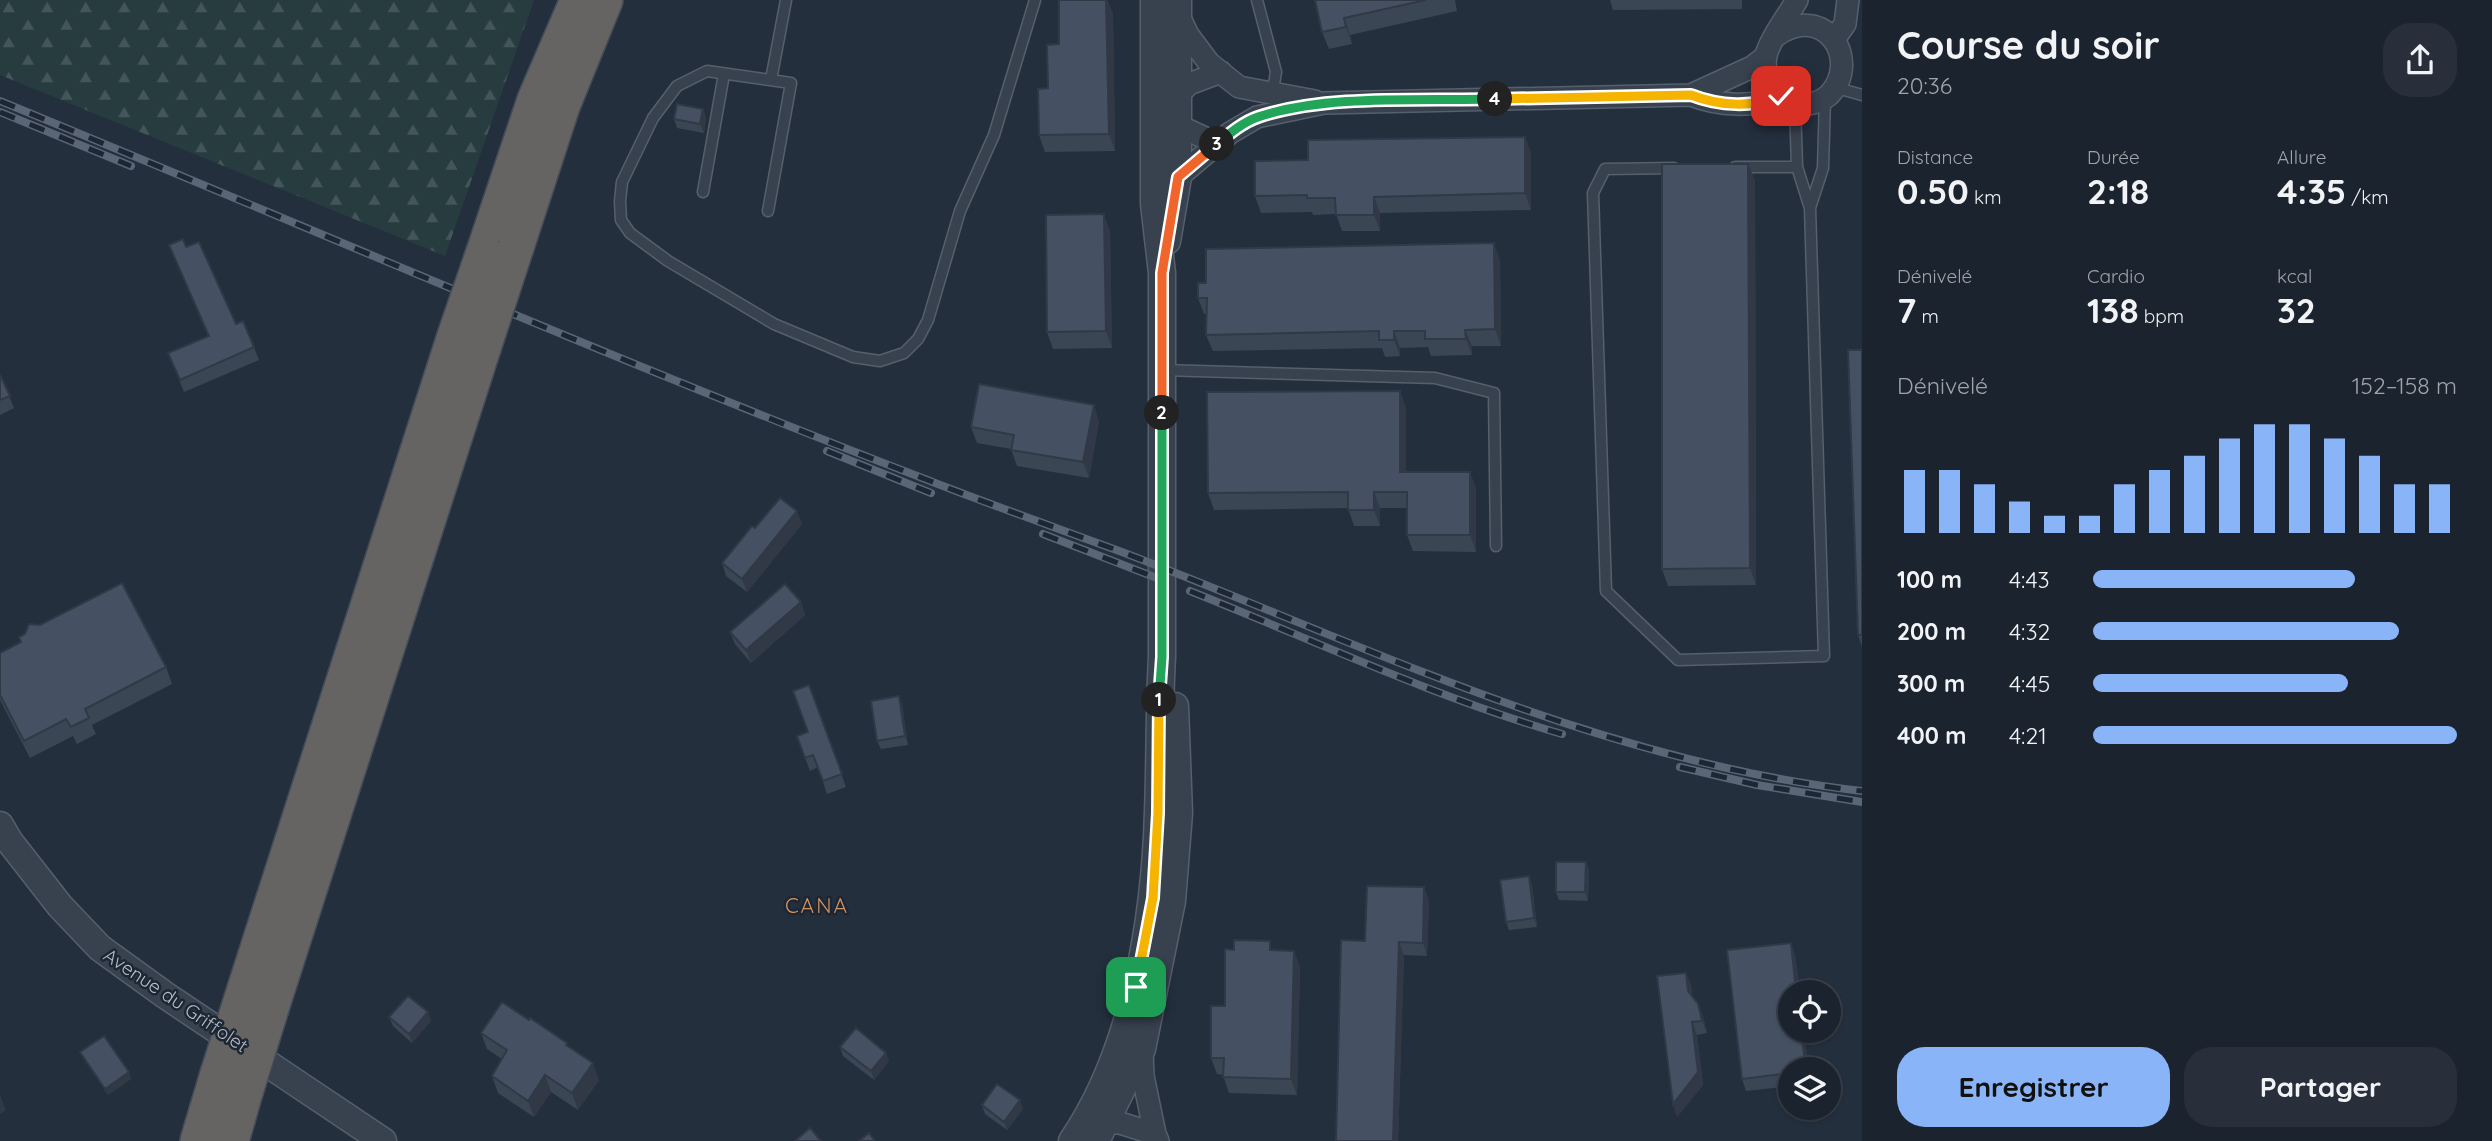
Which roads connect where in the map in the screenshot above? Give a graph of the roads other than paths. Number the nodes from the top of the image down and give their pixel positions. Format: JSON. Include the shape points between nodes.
{"nodes":[{"id":1,"x":578,"y":0,"type":"edge"},
{"id":2,"x":605,"y":0,"type":"edge"},
{"id":3,"x":786,"y":0,"type":"edge"},
{"id":4,"x":1035,"y":0,"type":"edge"},
{"id":5,"x":1155,"y":0,"type":"edge"},
{"id":6,"x":1257,"y":0,"type":"edge"},
{"id":7,"x":1797,"y":0,"type":"edge"},
{"id":8,"x":1848,"y":0,"type":"edge"},
{"id":9,"x":1179,"y":8,"type":"edge"},
{"id":10,"x":1777,"y":35,"type":"junction"},
{"id":11,"x":1835,"y":38,"type":"junction"},
{"id":12,"x":1765,"y":57,"type":"junction"},
{"id":13,"x":1221,"y":72,"type":"junction"},
{"id":14,"x":724,"y":74,"type":"junction"},
{"id":15,"x":771,"y":80,"type":"junction"},
{"id":16,"x":1831,"y":93,"type":"junction"},
{"id":17,"x":1691,"y":95,"type":"junction"},
{"id":18,"x":1862,"y":95,"type":"edge"},
{"id":19,"x":1788,"y":100,"type":"junction"},
{"id":20,"x":1272,"y":104,"type":"junction"},
{"id":21,"x":1173,"y":110,"type":"junction"},
{"id":22,"x":1218,"y":144,"type":"junction"},
{"id":23,"x":1154,"y":160,"type":"junction"},
{"id":24,"x":1684,"y":167,"type":"edge"},
{"id":25,"x":1724,"y":167,"type":"edge"},
{"id":26,"x":1797,"y":167,"type":"junction"},
{"id":27,"x":1178,"y":177,"type":"junction"},
{"id":28,"x":704,"y":192,"type":"dead end"},
{"id":29,"x":1810,"y":208,"type":"junction"},
{"id":30,"x":768,"y":211,"type":"dead end"},
{"id":31,"x":500,"y":250,"type":"junction"},
{"id":32,"x":1162,"y":273,"type":"junction"},
{"id":33,"x":1162,"y":370,"type":"junction"},
{"id":34,"x":1496,"y":546,"type":"dead end"},
{"id":35,"x":1162,"y":657,"type":"junction"},
{"id":36,"x":0,"y":825,"type":"edge"},
{"id":37,"x":1142,"y":1049,"type":"junction"},
{"id":38,"x":232,"y":1083,"type":"junction"},
{"id":39,"x":1092,"y":1135,"type":"edge"},
{"id":40,"x":1157,"y":1138,"type":"edge"},
{"id":41,"x":198,"y":1141,"type":"edge"},
{"id":42,"x":231,"y":1141,"type":"edge"},
{"id":43,"x":383,"y":1141,"type":"edge"}],
"edges":[{"from":1,"to":31,"type":"highway","via":[[535,100]]},
{"from":2,"to":31,"type":"highway"},
{"from":3,"to":15,"type":"lane"},
{"from":4,"to":14,"type":"lane","via":[[994,135],[960,211],[928,320],[904,354],[880,361],[853,357],[774,324],[668,261],[621,220],[622,181],[653,118],[677,86],[707,71]]},
{"from":5,"to":21,"type":"street"},
{"from":5,"to":23,"type":"street"},
{"from":6,"to":20,"type":"lane","via":[[1276,72]]},
{"from":7,"to":10,"type":"street"},
{"from":8,"to":11,"type":"street","via":[[1845,24]]},
{"from":9,"to":13,"type":"street","via":[[1188,35]]},
{"from":9,"to":21,"type":"street"},
{"from":10,"to":11,"type":"street","via":[[1800,24],[1813,25]]},
{"from":10,"to":12,"type":"street"},
{"from":11,"to":16,"type":"street","via":[[1845,63],[1843,76]]},
{"from":12,"to":17,"type":"street"},
{"from":12,"to":19,"type":"street","via":[[1771,85]]},
{"from":13,"to":20,"type":"street"},
{"from":13,"to":21,"type":"street","via":[[1189,84]]},
{"from":14,"to":15,"type":"lane"},
{"from":14,"to":28,"type":"lane"},
{"from":15,"to":30,"type":"lane","via":[[791,83]]},
{"from":16,"to":18,"type":"lane"},
{"from":16,"to":19,"type":"street","via":[[1811,104]]},
{"from":16,"to":29,"type":"lane","via":[[1824,168]]},
{"from":17,"to":19,"type":"street","via":[[1710,102]]},
{"from":17,"to":20,"type":"street"},
{"from":19,"to":26,"type":"lane"},
{"from":20,"to":22,"type":"street"},
{"from":21,"to":22,"type":"street"},
{"from":21,"to":23,"type":"street"},
{"from":21,"to":27,"type":"street"},
{"from":22,"to":27,"type":"street"},
{"from":23,"to":32,"type":"street"},
{"from":24,"to":29,"type":"lane","via":[[1605,169],[1593,193],[1606,590],[1678,660],[1824,656]]},
{"from":25,"to":26,"type":"lane"},
{"from":26,"to":29,"type":"lane"},
{"from":27,"to":32,"type":"street"},
{"from":31,"to":38,"type":"highway","bridge":true},
{"from":32,"to":33,"type":"street"},
{"from":33,"to":34,"type":"lane","via":[[1435,378],[1494,393]]},
{"from":33,"to":35,"type":"street"},
{"from":35,"to":37,"type":"street","via":[[1176,710],[1178,813],[1171,901]]},
{"from":35,"to":39,"type":"street","via":[[1153,898],[1136,987]]},
{"from":36,"to":43,"type":"street","name":"Avenue du Griffolet","via":[[53,898],[100,948]]},
{"from":37,"to":39,"type":"street"},
{"from":37,"to":40,"type":"street","via":[[1143,1076]]},
{"from":38,"to":41,"type":"highway"},
{"from":38,"to":42,"type":"highway"},
{"from":39,"to":40,"type":"street","via":[[1120,1124]]}]}
